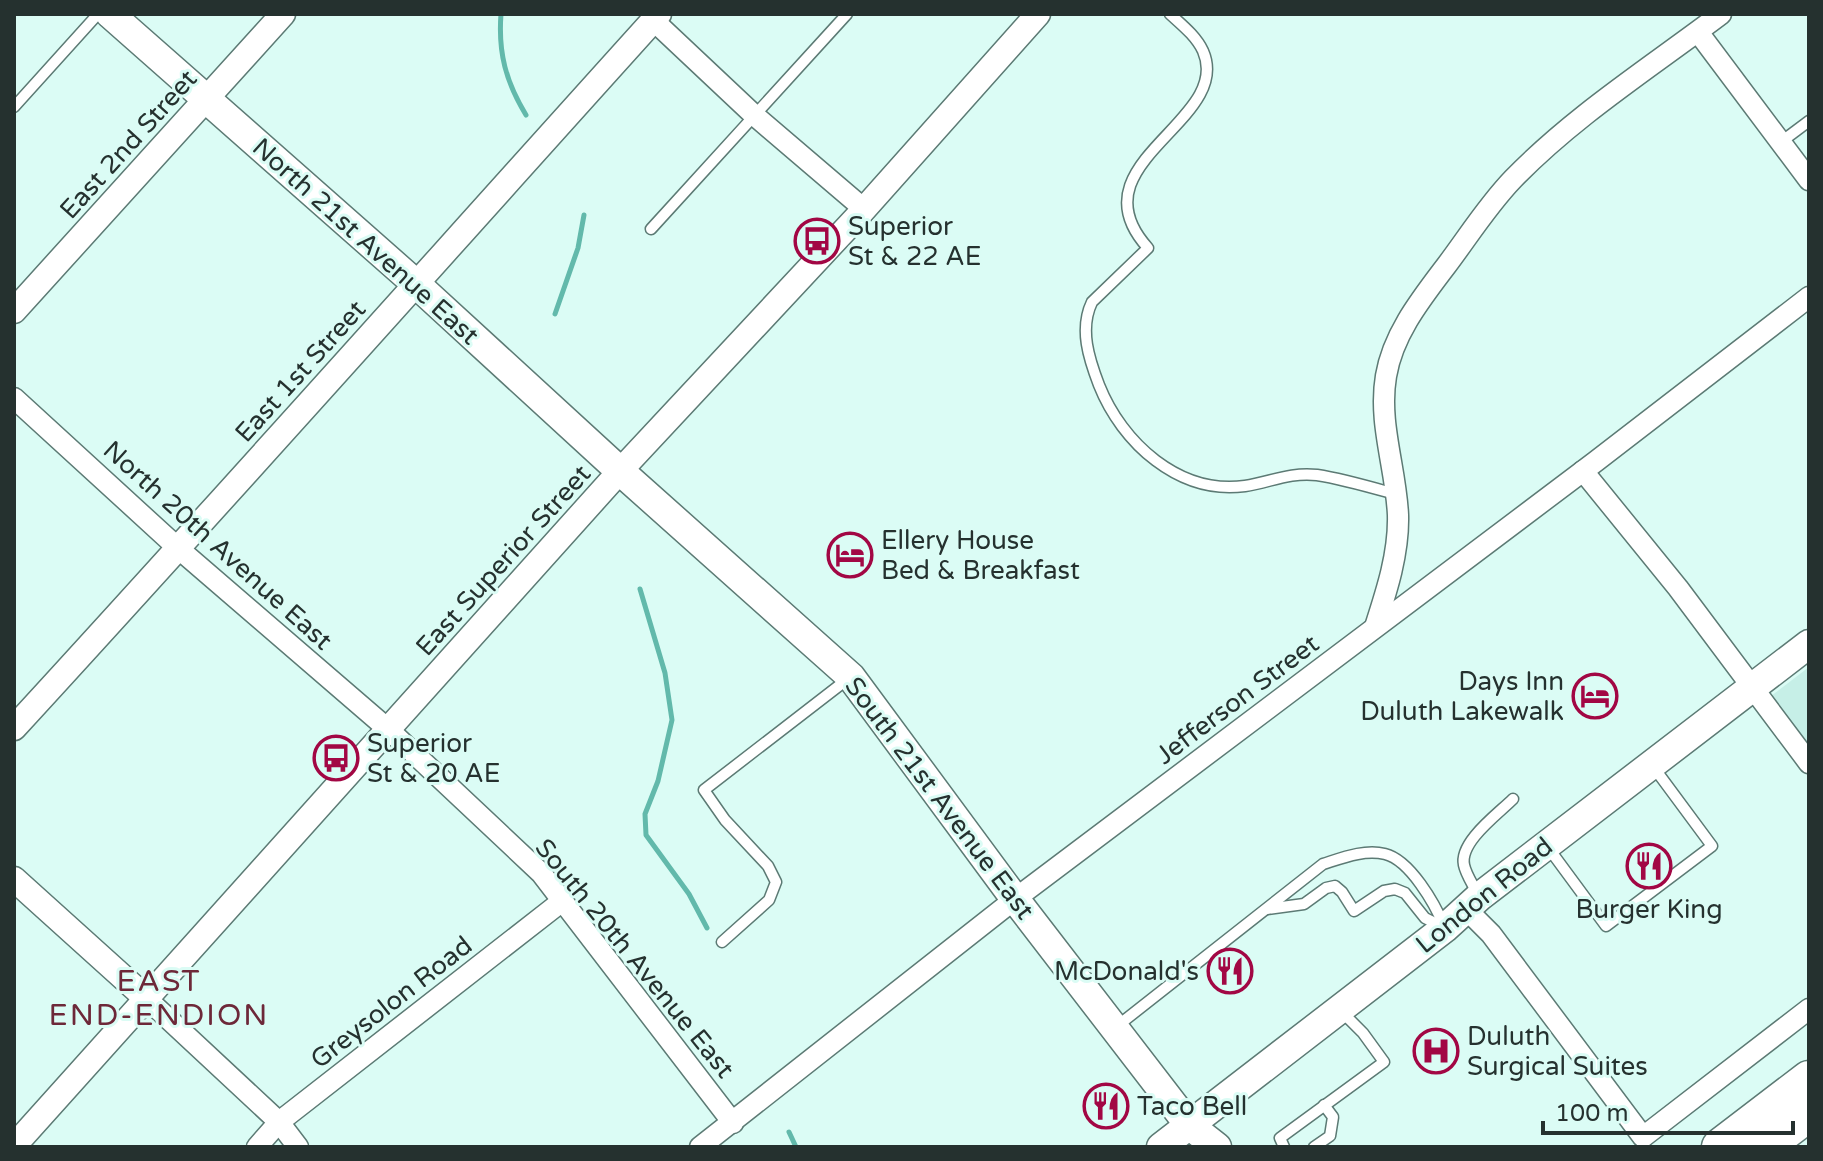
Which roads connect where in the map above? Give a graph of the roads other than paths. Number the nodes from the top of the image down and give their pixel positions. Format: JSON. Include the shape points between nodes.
{"nodes":[{"id":1,"x":98,"y":14,"type":"edge"},
{"id":2,"x":110,"y":14,"type":"edge"},
{"id":3,"x":283,"y":14,"type":"edge"},
{"id":4,"x":847,"y":14,"type":"edge"},
{"id":5,"x":1038,"y":14,"type":"edge"},
{"id":6,"x":1170,"y":14,"type":"edge"},
{"id":7,"x":1721,"y":14,"type":"edge"},
{"id":8,"x":652,"y":16,"type":"edge"},
{"id":9,"x":1698,"y":32,"type":"junction"},
{"id":10,"x":207,"y":99,"type":"junction"},
{"id":11,"x":14,"y":107,"type":"edge"},
{"id":12,"x":754,"y":115,"type":"junction"},
{"id":13,"x":1809,"y":121,"type":"edge"},
{"id":14,"x":1781,"y":142,"type":"junction"},
{"id":15,"x":1809,"y":180,"type":"edge"},
{"id":16,"x":864,"y":209,"type":"junction"},
{"id":17,"x":651,"y":229,"type":"dead end"},
{"id":18,"x":415,"y":283,"type":"junction"},
{"id":19,"x":1809,"y":297,"type":"edge"},
{"id":20,"x":14,"y":311,"type":"edge"},
{"id":21,"x":14,"y":398,"type":"edge"},
{"id":22,"x":620,"y":471,"type":"junction"},
{"id":23,"x":1583,"y":471,"type":"junction"},
{"id":24,"x":1395,"y":494,"type":"junction"},
{"id":25,"x":179,"y":549,"type":"junction"},
{"id":26,"x":1375,"y":627,"type":"junction"},
{"id":27,"x":1809,"y":644,"type":"edge"},
{"id":28,"x":851,"y":677,"type":"junction"},
{"id":29,"x":1752,"y":687,"type":"junction"},
{"id":30,"x":14,"y":728,"type":"edge"},
{"id":31,"x":389,"y":730,"type":"junction"},
{"id":32,"x":1809,"y":763,"type":"edge"},
{"id":33,"x":1651,"y":764,"type":"junction"},
{"id":34,"x":1513,"y":799,"type":"dead end"},
{"id":35,"x":1546,"y":845,"type":"junction"},
{"id":36,"x":14,"y":879,"type":"edge"},
{"id":37,"x":1015,"y":899,"type":"junction"},
{"id":38,"x":561,"y":902,"type":"junction"},
{"id":39,"x":1472,"y":903,"type":"junction"},
{"id":40,"x":1265,"y":909,"type":"junction"},
{"id":41,"x":1445,"y":928,"type":"junction"},
{"id":42,"x":722,"y":942,"type":"dead end"},
{"id":43,"x":147,"y":999,"type":"junction"},
{"id":44,"x":1809,"y":1009,"type":"edge"},
{"id":45,"x":1340,"y":1010,"type":"junction"},
{"id":46,"x":1116,"y":1027,"type":"junction"},
{"id":47,"x":1809,"y":1079,"type":"edge"},
{"id":48,"x":1324,"y":1105,"type":"junction"},
{"id":49,"x":1809,"y":1113,"type":"edge"},
{"id":50,"x":279,"y":1122,"type":"junction"},
{"id":51,"x":733,"y":1123,"type":"junction"},
{"id":52,"x":1191,"y":1136,"type":"edge"},
{"id":53,"x":1641,"y":1142,"type":"edge"},
{"id":54,"x":14,"y":1146,"type":"edge"},
{"id":55,"x":257,"y":1147,"type":"edge"},
{"id":56,"x":298,"y":1147,"type":"edge"},
{"id":57,"x":700,"y":1147,"type":"edge"},
{"id":58,"x":1161,"y":1147,"type":"edge"},
{"id":59,"x":1217,"y":1147,"type":"edge"},
{"id":60,"x":1284,"y":1147,"type":"edge"},
{"id":61,"x":1314,"y":1147,"type":"edge"},
{"id":62,"x":1720,"y":1147,"type":"edge"},
{"id":63,"x":1764,"y":1147,"type":"edge"}],
"edges":[{"from":1,"to":11,"type":"lane"},
{"from":2,"to":10,"type":"main road","name":"North 21st Avenue East"},
{"from":3,"to":10,"type":"street","name":"East 2nd Street"},
{"from":4,"to":12,"type":"lane"},
{"from":5,"to":16,"type":"street","name":"East Superior Street"},
{"from":6,"to":24,"type":"lane","via":[[1199,44],[1207,74],[1198,100],[1150,153],[1127,193],[1130,220],[1148,248],[1087,312],[1091,363],[1102,392],[1125,431],[1147,453],[1197,484],[1243,486],[1317,475]]},
{"from":7,"to":9,"type":"street"},
{"from":8,"to":12,"type":"street"},
{"from":8,"to":18,"type":"street","name":"East 1st Street"},
{"from":9,"to":14,"type":"street"},
{"from":9,"to":24,"type":"street","via":[[1530,162],[1485,211],[1406,323],[1384,391]]},
{"from":10,"to":18,"type":"main road","name":"North 21st Avenue East"},
{"from":10,"to":20,"type":"street","name":"East 2nd Street"},
{"from":12,"to":16,"type":"street"},
{"from":12,"to":17,"type":"lane"},
{"from":13,"to":14,"type":"lane"},
{"from":14,"to":15,"type":"street"},
{"from":16,"to":22,"type":"street","name":"East Superior Street"},
{"from":18,"to":22,"type":"main road","name":"North 21st Avenue East"},
{"from":18,"to":25,"type":"street","name":"East 1st Street"},
{"from":19,"to":23,"type":"street","name":"Jefferson Street"},
{"from":21,"to":25,"type":"street","name":"North 20th Avenue East"},
{"from":22,"to":28,"type":"main road","name":"South 21st Avenue East"},
{"from":22,"to":31,"type":"street","name":"East Superior Street"},
{"from":23,"to":26,"type":"street","name":"Jefferson Street"},
{"from":23,"to":29,"type":"street"},
{"from":24,"to":26,"type":"street","via":[[1394,558]]},
{"from":25,"to":30,"type":"street","name":"East 1st Street"},
{"from":25,"to":31,"type":"street","name":"North 20th Avenue East"},
{"from":26,"to":37,"type":"street","name":"Jefferson Street"},
{"from":27,"to":29,"type":"main road","name":"London Road"},
{"from":28,"to":37,"type":"main road","name":"South 21st Avenue East"},
{"from":28,"to":42,"type":"lane","via":[[704,790],[776,882],[769,900]]},
{"from":29,"to":32,"type":"street"},
{"from":29,"to":33,"type":"main road","name":"London Road"},
{"from":31,"to":38,"type":"street","name":"South 20th Avenue East","via":[[541,873]]},
{"from":31,"to":43,"type":"street","name":"East Superior Street"},
{"from":33,"to":35,"type":"main road","name":"London Road"},
{"from":33,"to":35,"type":"lane","via":[[1712,846],[1606,926]]},
{"from":34,"to":39,"type":"lane","via":[[1465,853]]},
{"from":35,"to":39,"type":"main road","name":"London Road"},
{"from":36,"to":43,"type":"street"},
{"from":37,"to":46,"type":"main road","name":"South 21st Avenue East"},
{"from":37,"to":51,"type":"street","name":"Jefferson Street"},
{"from":38,"to":50,"type":"street","name":"Greysolon Road"},
{"from":38,"to":51,"type":"street","name":"South 20th Avenue East"},
{"from":39,"to":41,"type":"main road","name":"London Road"},
{"from":39,"to":53,"type":"street"},
{"from":40,"to":41,"type":"lane","via":[[1304,904],[1335,886],[1354,911],[1395,889],[1405,893],[1425,918]]},
{"from":40,"to":41,"type":"lane","via":[[1323,864],[1351,855],[1387,854],[1403,863],[1418,882]]},
{"from":40,"to":46,"type":"lane"},
{"from":41,"to":45,"type":"main road","name":"London Road"},
{"from":43,"to":50,"type":"street"},
{"from":43,"to":54,"type":"street","name":"East Superior Street"},
{"from":44,"to":53,"type":"street"},
{"from":45,"to":48,"type":"lane","via":[[1384,1062]]},
{"from":45,"to":52,"type":"main road","name":"London Road"},
{"from":46,"to":52,"type":"main road","name":"South 21st Avenue East"},
{"from":47,"to":62,"type":"highway"},
{"from":48,"to":60,"type":"lane","via":[[1280,1138]]},
{"from":48,"to":61,"type":"lane","via":[[1333,1117],[1330,1136]]},
{"from":49,"to":63,"type":"highway"},
{"from":50,"to":55,"type":"street","name":"Greysolon Road"},
{"from":50,"to":56,"type":"street"},
{"from":51,"to":57,"type":"street","name":"Jefferson Street"},
{"from":52,"to":58,"type":"main road","name":"London Road"},
{"from":52,"to":59,"type":"main road","name":"South 21st Avenue East"}]}
